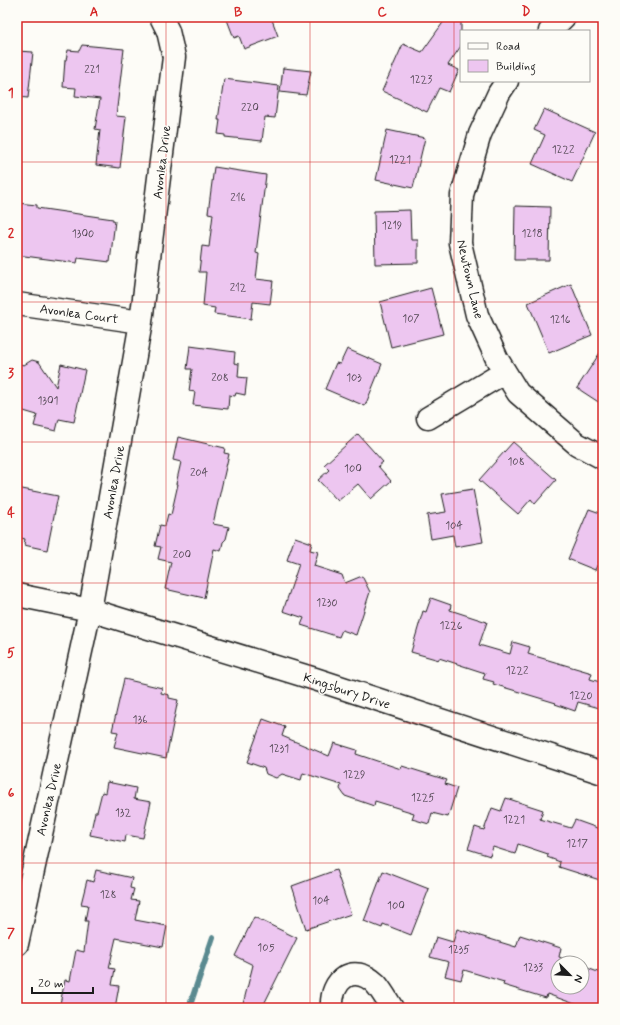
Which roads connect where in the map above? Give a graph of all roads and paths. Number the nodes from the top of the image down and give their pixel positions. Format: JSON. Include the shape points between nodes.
{"nodes":[{"id":1,"x":161,"y":17,"type":"edge"},
{"id":2,"x":564,"y":17,"type":"edge"},
{"id":3,"x":551,"y":30,"type":"edge"},
{"id":4,"x":506,"y":82,"type":"edge"},
{"id":5,"x":17,"y":304,"type":"edge"},
{"id":6,"x":140,"y":322,"type":"junction"},
{"id":7,"x":505,"y":372,"type":"junction"},
{"id":8,"x":428,"y":418,"type":"dead end"},
{"id":9,"x":603,"y":458,"type":"edge"},
{"id":10,"x":17,"y":595,"type":"edge"},
{"id":11,"x":90,"y":610,"type":"junction"},
{"id":12,"x":603,"y":773,"type":"edge"},
{"id":13,"x":19,"y":919,"type":"edge"},
{"id":14,"x":17,"y":944,"type":"edge"},
{"id":15,"x":332,"y":1008,"type":"edge"},
{"id":16,"x":392,"y":1008,"type":"edge"}],
"edges":[{"from":1,"to":6,"type":"street","name":"Avonlea Drive","via":[[168,31],[174,58]]},
{"from":2,"to":3,"type":"street"},
{"from":4,"to":7,"type":"street","name":"Newtown Lane","via":[[480,134],[462,195],[460,243],[477,315]]},
{"from":5,"to":6,"type":"street","name":"Avonlea Court"},
{"from":6,"to":11,"type":"street","name":"Avonlea Drive"},
{"from":7,"to":8,"type":"street"},
{"from":7,"to":9,"type":"street","name":"Newtown Lane","via":[[518,393],[577,444]]},
{"from":10,"to":11,"type":"street","name":"Kingsbury Drive"},
{"from":11,"to":12,"type":"street","name":"Kingsbury Drive","via":[[315,679]]},
{"from":11,"to":13,"type":"street","name":"Avonlea Drive"},
{"from":13,"to":14,"type":"street","name":"Avonlea Drive"},
{"from":15,"to":16,"type":"street","via":[[334,987],[352,974],[364,977],[375,984]]}]}
